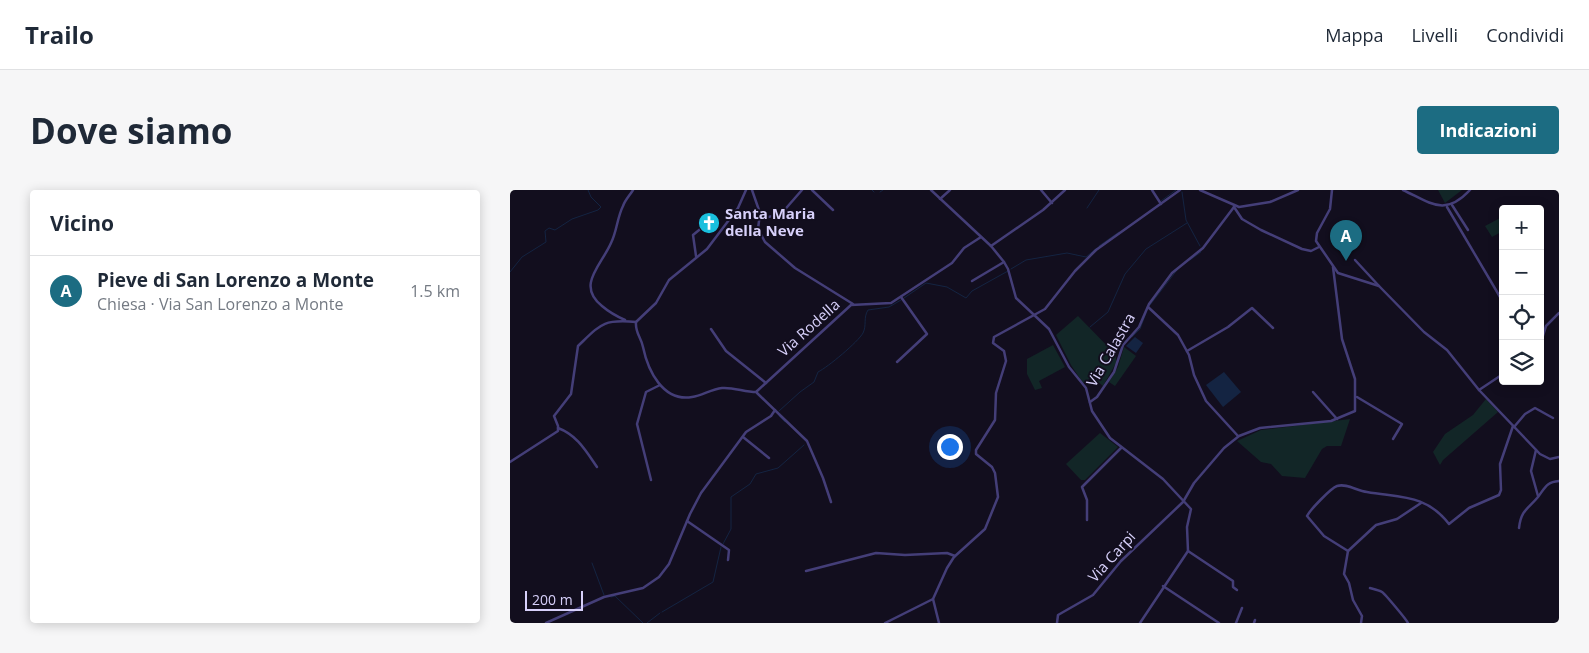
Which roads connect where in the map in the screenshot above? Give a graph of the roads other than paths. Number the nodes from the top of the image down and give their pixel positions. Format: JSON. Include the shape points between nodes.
{"nodes":[{"id":1,"x":633,"y":190,"type":"edge"},
{"id":2,"x":746,"y":190,"type":"edge"},
{"id":3,"x":752,"y":190,"type":"edge"},
{"id":4,"x":802,"y":190,"type":"edge"},
{"id":5,"x":812,"y":190,"type":"edge"},
{"id":6,"x":931,"y":190,"type":"edge"},
{"id":7,"x":950,"y":190,"type":"edge"},
{"id":8,"x":1042,"y":190,"type":"edge"},
{"id":9,"x":1065,"y":190,"type":"edge"},
{"id":10,"x":1152,"y":190,"type":"edge"},
{"id":11,"x":1180,"y":190,"type":"edge"},
{"id":12,"x":1200,"y":190,"type":"edge"},
{"id":13,"x":1298,"y":190,"type":"edge"},
{"id":14,"x":1332,"y":190,"type":"edge"},
{"id":15,"x":1403,"y":190,"type":"edge"},
{"id":16,"x":1470,"y":190,"type":"edge"},
{"id":17,"x":940,"y":199,"type":"junction"},
{"id":18,"x":1052,"y":203,"type":"junction"},
{"id":19,"x":1161,"y":204,"type":"junction"},
{"id":20,"x":1452,"y":204,"type":"junction"},
{"id":21,"x":1234,"y":207,"type":"junction"},
{"id":22,"x":1446,"y":207,"type":"junction"},
{"id":23,"x":833,"y":210,"type":"dead end"},
{"id":24,"x":760,"y":219,"type":"junction"},
{"id":25,"x":704,"y":226,"type":"dead end"},
{"id":26,"x":1468,"y":230,"type":"dead end"},
{"id":27,"x":981,"y":238,"type":"junction"},
{"id":28,"x":991,"y":246,"type":"junction"},
{"id":29,"x":1319,"y":247,"type":"junction"},
{"id":30,"x":696,"y":256,"type":"junction"},
{"id":31,"x":1354,"y":260,"type":"dead end"},
{"id":32,"x":1004,"y":262,"type":"junction"},
{"id":33,"x":1333,"y":267,"type":"junction"},
{"id":34,"x":972,"y":280,"type":"dead end"},
{"id":35,"x":1379,"y":286,"type":"junction"},
{"id":36,"x":1499,"y":295,"type":"edge"},
{"id":37,"x":901,"y":297,"type":"junction"},
{"id":38,"x":853,"y":304,"type":"junction"},
{"id":39,"x":1148,"y":307,"type":"junction"},
{"id":40,"x":1559,"y":314,"type":"edge"},
{"id":41,"x":1036,"y":315,"type":"junction"},
{"id":42,"x":618,"y":319,"type":"junction"},
{"id":43,"x":636,"y":322,"type":"junction"},
{"id":44,"x":1274,"y":328,"type":"dead end"},
{"id":45,"x":711,"y":329,"type":"dead end"},
{"id":46,"x":1542,"y":340,"type":"edge"},
{"id":47,"x":1187,"y":351,"type":"junction"},
{"id":48,"x":897,"y":362,"type":"dead end"},
{"id":49,"x":1499,"y":377,"type":"edge"},
{"id":50,"x":766,"y":384,"type":"junction"},
{"id":51,"x":660,"y":385,"type":"junction"},
{"id":52,"x":1479,"y":390,"type":"junction"},
{"id":53,"x":756,"y":392,"type":"junction"},
{"id":54,"x":1313,"y":392,"type":"dead end"},
{"id":55,"x":1357,"y":396,"type":"junction"},
{"id":56,"x":1090,"y":402,"type":"junction"},
{"id":57,"x":775,"y":410,"type":"junction"},
{"id":58,"x":1553,"y":418,"type":"dead end"},
{"id":59,"x":1338,"y":420,"type":"junction"},
{"id":60,"x":1513,"y":426,"type":"junction"},
{"id":61,"x":558,"y":428,"type":"junction"},
{"id":62,"x":1239,"y":436,"type":"junction"},
{"id":63,"x":743,"y":437,"type":"junction"},
{"id":64,"x":1393,"y":439,"type":"dead end"},
{"id":65,"x":1121,"y":448,"type":"junction"},
{"id":66,"x":1536,"y":450,"type":"junction"},
{"id":67,"x":1559,"y":457,"type":"edge"},
{"id":68,"x":769,"y":458,"type":"dead end"},
{"id":69,"x":510,"y":462,"type":"edge"},
{"id":70,"x":597,"y":467,"type":"dead end"},
{"id":71,"x":651,"y":480,"type":"dead end"},
{"id":72,"x":1559,"y":481,"type":"edge"},
{"id":73,"x":1538,"y":496,"type":"junction"},
{"id":74,"x":831,"y":502,"type":"dead end"},
{"id":75,"x":1183,"y":502,"type":"junction"},
{"id":76,"x":1421,"y":503,"type":"junction"},
{"id":77,"x":1087,"y":520,"type":"dead end"},
{"id":78,"x":687,"y":521,"type":"junction"},
{"id":79,"x":1518,"y":528,"type":"dead end"},
{"id":80,"x":1188,"y":550,"type":"junction"},
{"id":81,"x":1348,"y":551,"type":"junction"},
{"id":82,"x":955,"y":556,"type":"junction"},
{"id":83,"x":728,"y":560,"type":"dead end"},
{"id":84,"x":806,"y":571,"type":"dead end"},
{"id":85,"x":1163,"y":586,"type":"junction"},
{"id":86,"x":1370,"y":588,"type":"dead end"},
{"id":87,"x":1237,"y":590,"type":"dead end"},
{"id":88,"x":933,"y":598,"type":"junction"},
{"id":89,"x":1242,"y":608,"type":"dead end"},
{"id":90,"x":546,"y":623,"type":"edge"},
{"id":91,"x":885,"y":623,"type":"edge"},
{"id":92,"x":939,"y":623,"type":"edge"},
{"id":93,"x":1056,"y":623,"type":"edge"},
{"id":94,"x":1140,"y":623,"type":"edge"},
{"id":95,"x":1219,"y":623,"type":"edge"},
{"id":96,"x":1236,"y":623,"type":"edge"},
{"id":97,"x":1361,"y":623,"type":"edge"},
{"id":98,"x":1408,"y":623,"type":"edge"}],
"edges":[{"from":1,"to":42,"type":"street","via":[[623,204],[612,243],[590,286],[592,297]]},
{"from":2,"to":30,"type":"street","via":[[738,208],[707,249]]},
{"from":3,"to":24,"type":"street"},
{"from":4,"to":24,"type":"street","via":[[781,214]]},
{"from":5,"to":23,"type":"street"},
{"from":6,"to":17,"type":"street"},
{"from":7,"to":17,"type":"street"},
{"from":8,"to":18,"type":"street"},
{"from":9,"to":18,"type":"street"},
{"from":10,"to":19,"type":"street"},
{"from":11,"to":19,"type":"street"},
{"from":12,"to":21,"type":"street"},
{"from":13,"to":21,"type":"street","via":[[1270,202]]},
{"from":14,"to":29,"type":"street","via":[[1330,208],[1316,237]]},
{"from":15,"to":22,"type":"street"},
{"from":16,"to":20,"type":"street"},
{"from":17,"to":27,"type":"street"},
{"from":18,"to":28,"type":"street"},
{"from":19,"to":41,"type":"street","via":[[1096,250],[1075,271],[1054,301]]},
{"from":20,"to":22,"type":"street"},
{"from":20,"to":26,"type":"street"},
{"from":21,"to":29,"type":"street","via":[[1242,219],[1261,230],[1302,249],[1311,251]]},
{"from":21,"to":39,"type":"street","name":"Via Calastra","via":[[1203,248],[1172,273]]},
{"from":22,"to":36,"type":"street"},
{"from":24,"to":38,"type":"street","via":[[761,237],[790,265]]},
{"from":25,"to":30,"type":"street","via":[[693,235]]},
{"from":27,"to":28,"type":"street"},
{"from":27,"to":37,"type":"street","name":"Via Rodella","via":[[964,248],[952,263]]},
{"from":28,"to":32,"type":"street"},
{"from":29,"to":33,"type":"street"},
{"from":30,"to":43,"type":"street","via":[[669,280],[656,303]]},
{"from":31,"to":35,"type":"street"},
{"from":32,"to":34,"type":"street"},
{"from":32,"to":41,"type":"street","via":[[1016,298]]},
{"from":33,"to":35,"type":"street","via":[[1341,276]]},
{"from":33,"to":55,"type":"street","via":[[1342,339],[1354,374]]},
{"from":35,"to":52,"type":"street","via":[[1424,332],[1447,350]]},
{"from":37,"to":38,"type":"street","name":"Via Rodella","via":[[884,305]]},
{"from":37,"to":48,"type":"street","via":[[926,334]]},
{"from":38,"to":50,"type":"street","name":"Via Rodella"},
{"from":39,"to":47,"type":"street","name":"Via Calastra","via":[[1178,336]]},
{"from":39,"to":56,"type":"street","name":"Via Calastra","via":[[1139,327],[1123,345],[1114,372]]},
{"from":40,"to":46,"type":"street","via":[[1546,326]]},
{"from":41,"to":56,"type":"street","via":[[1049,329],[1069,367],[1086,388]]},
{"from":41,"to":82,"type":"street","via":[[992,340],[1004,351],[1006,361],[996,393],[995,420],[976,454],[992,467],[998,497],[985,529]]},
{"from":42,"to":43,"type":"street"},
{"from":42,"to":61,"type":"street","via":[[603,323],[576,348],[571,394],[554,416]]},
{"from":43,"to":51,"type":"street","via":[[635,330],[642,344],[645,362]]},
{"from":44,"to":47,"type":"street","via":[[1252,308],[1228,327]]},
{"from":45,"to":50,"type":"street","via":[[726,351]]},
{"from":47,"to":62,"type":"street","name":"Via Calastra","via":[[1206,400]]},
{"from":49,"to":52,"type":"street"},
{"from":50,"to":53,"type":"street","name":"Via Rodella"},
{"from":51,"to":53,"type":"street","via":[[679,398],[723,388]]},
{"from":51,"to":71,"type":"street","via":[[646,392],[638,420]]},
{"from":52,"to":60,"type":"street"},
{"from":53,"to":57,"type":"street"},
{"from":54,"to":59,"type":"street"},
{"from":55,"to":59,"type":"street","via":[[1355,411]]},
{"from":55,"to":64,"type":"street","via":[[1402,424]]},
{"from":56,"to":65,"type":"street","via":[[1099,424]]},
{"from":57,"to":63,"type":"street"},
{"from":57,"to":74,"type":"street","via":[[807,441]]},
{"from":58,"to":60,"type":"street","via":[[1535,408]]},
{"from":59,"to":62,"type":"street","via":[[1260,428]]},
{"from":60,"to":66,"type":"street"},
{"from":60,"to":76,"type":"street","via":[[1500,464],[1499,495],[1469,508],[1449,524],[1440,513]]},
{"from":61,"to":69,"type":"street","via":[[554,435]]},
{"from":61,"to":70,"type":"street","via":[[581,444]]},
{"from":62,"to":75,"type":"street","name":"Via Carpi","via":[[1213,460]]},
{"from":63,"to":68,"type":"street"},
{"from":63,"to":78,"type":"street","via":[[702,493]]},
{"from":65,"to":75,"type":"street","via":[[1163,479]]},
{"from":65,"to":77,"type":"street","via":[[1082,487],[1087,500]]},
{"from":66,"to":67,"type":"street","via":[[1547,458]]},
{"from":66,"to":73,"type":"street","via":[[1531,471]]},
{"from":72,"to":73,"type":"street","via":[[1546,485]]},
{"from":73,"to":79,"type":"street","via":[[1528,505]]},
{"from":75,"to":80,"type":"street","via":[[1192,511],[1187,527]]},
{"from":75,"to":93,"type":"street","name":"Via Carpi","via":[[1121,561],[1093,595],[1058,615]]},
{"from":76,"to":81,"type":"street","via":[[1397,519],[1376,525]]},
{"from":76,"to":81,"type":"street","via":[[1409,497],[1337,486],[1307,516],[1324,536]]},
{"from":78,"to":83,"type":"street","via":[[729,550]]},
{"from":78,"to":90,"type":"street","via":[[664,572],[643,588],[604,597]]},
{"from":80,"to":85,"type":"street"},
{"from":80,"to":87,"type":"street","via":[[1233,581]]},
{"from":81,"to":97,"type":"street","via":[[1344,574],[1362,616]]},
{"from":82,"to":84,"type":"street","via":[[946,553],[905,555],[879,552]]},
{"from":82,"to":88,"type":"street"},
{"from":85,"to":94,"type":"street"},
{"from":85,"to":95,"type":"street"},
{"from":86,"to":98,"type":"street","via":[[1385,594]]},
{"from":88,"to":91,"type":"street"},
{"from":88,"to":92,"type":"street"},
{"from":89,"to":96,"type":"street"}]}
